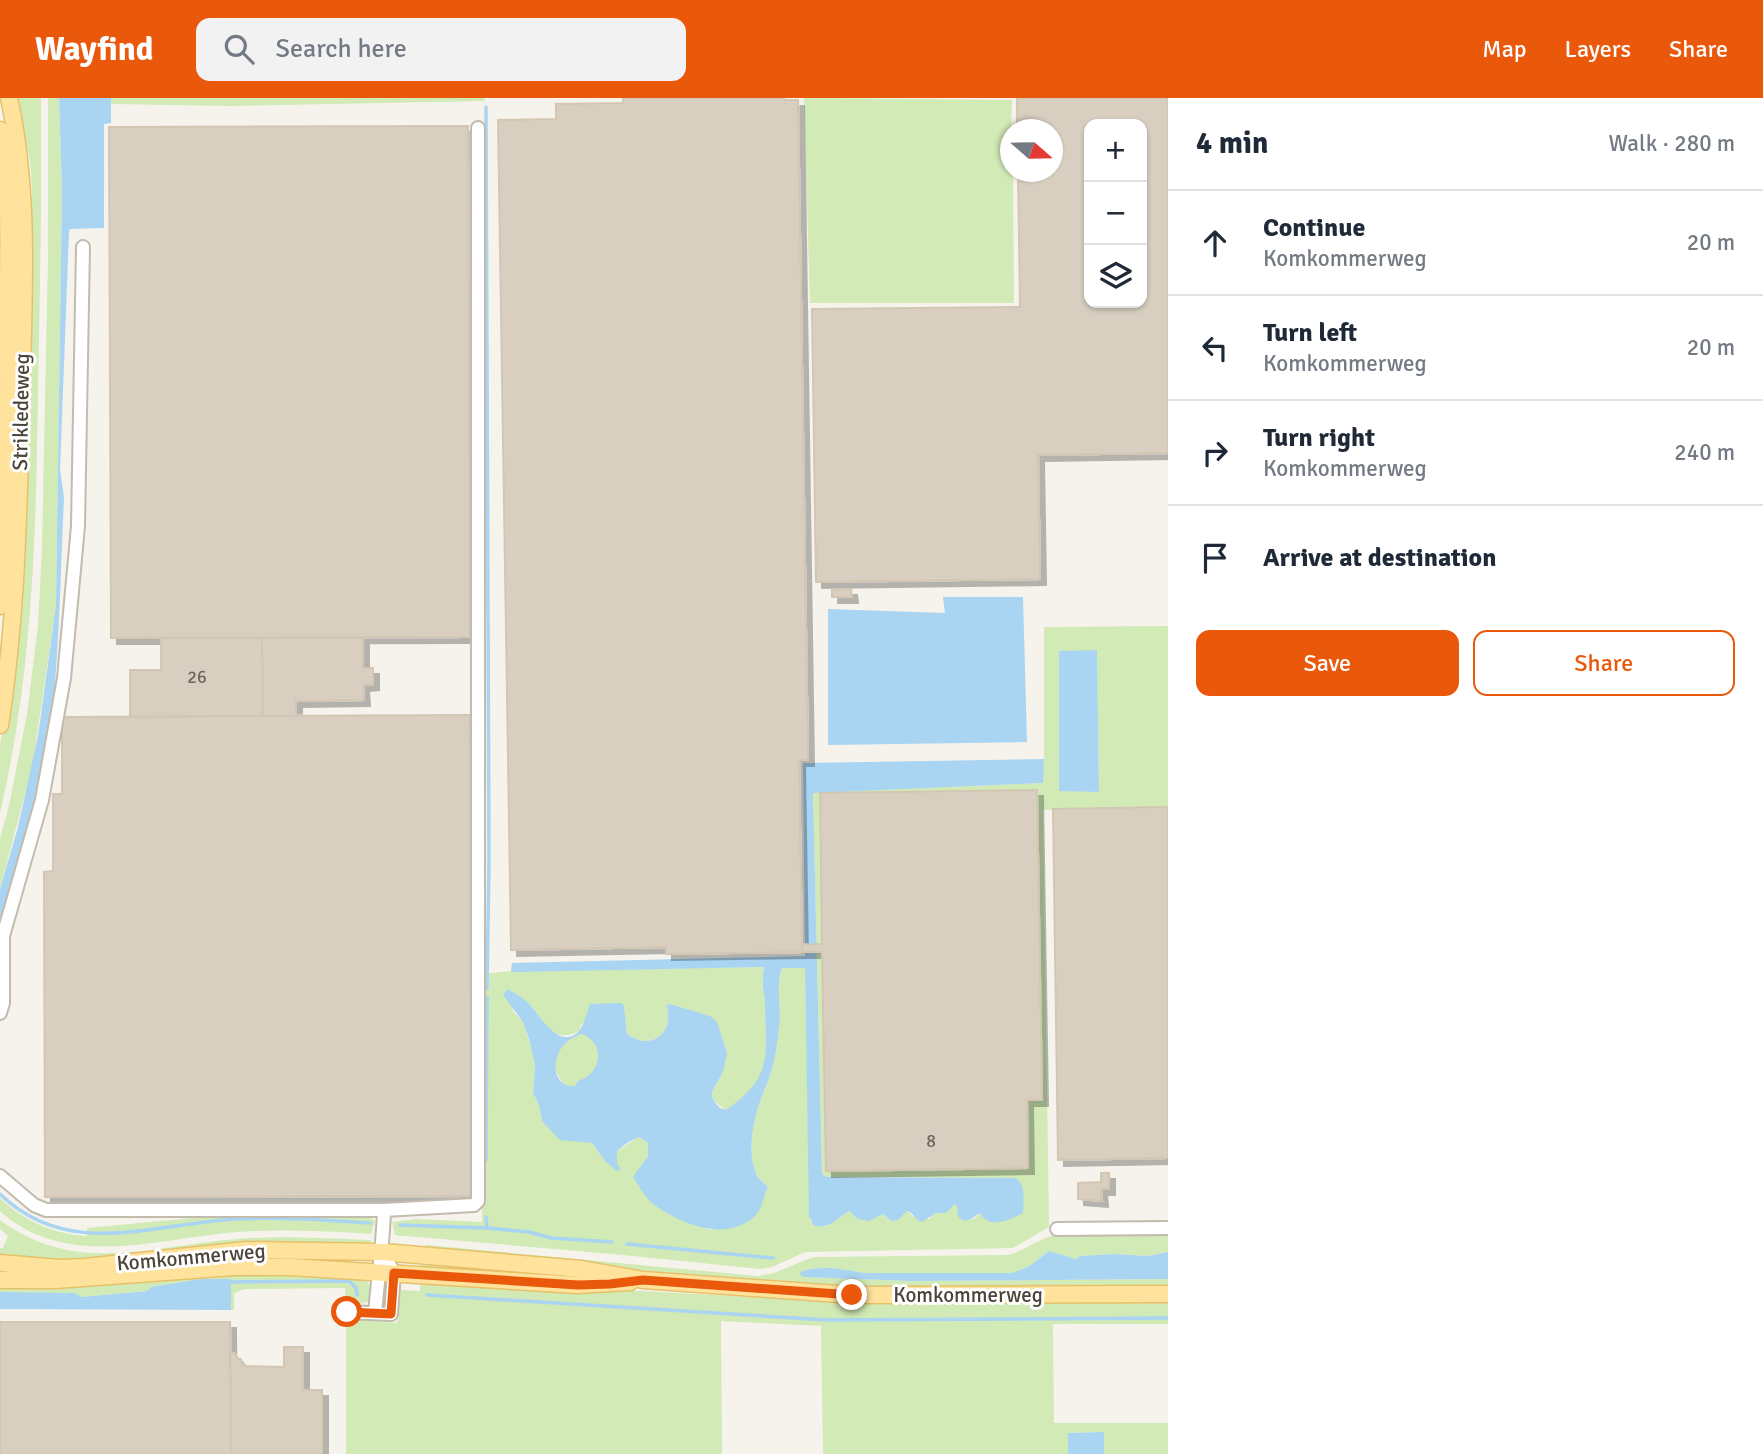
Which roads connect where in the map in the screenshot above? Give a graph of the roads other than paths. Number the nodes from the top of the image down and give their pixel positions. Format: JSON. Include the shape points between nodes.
{"nodes":[{"id":1,"x":9,"y":98,"type":"edge"},
{"id":2,"x":478,"y":128,"type":"dead end"},
{"id":3,"x":0,"y":130,"type":"edge"},
{"id":4,"x":83,"y":247,"type":"dead end"},
{"id":5,"x":0,"y":606,"type":"edge"},
{"id":6,"x":0,"y":725,"type":"edge"},
{"id":7,"x":0,"y":1013,"type":"edge"},
{"id":8,"x":0,"y":1176,"type":"edge"},
{"id":9,"x":384,"y":1210,"type":"junction"},
{"id":10,"x":1168,"y":1228,"type":"edge"},
{"id":11,"x":1057,"y":1229,"type":"dead end"},
{"id":12,"x":383,"y":1252,"type":"junction"},
{"id":13,"x":0,"y":1263,"type":"edge"},
{"id":14,"x":386,"y":1272,"type":"junction"},
{"id":15,"x":0,"y":1280,"type":"edge"},
{"id":16,"x":643,"y":1280,"type":"junction"},
{"id":17,"x":1168,"y":1294,"type":"edge"},
{"id":18,"x":347,"y":1312,"type":"dead end"}],
"edges":[{"from":1,"to":6,"type":"main road","name":"Strikledeweg","via":[[22,189],[23,330],[12,626]]},
{"from":2,"to":9,"type":"street","via":[[478,1201],[474,1205]]},
{"from":3,"to":5,"type":"main road","name":"Strikledeweg","via":[[9,244]]},
{"from":4,"to":7,"type":"street","via":[[78,526],[64,678],[42,800],[3,936]]},
{"from":8,"to":9,"type":"street","via":[[46,1210]]},
{"from":9,"to":12,"type":"street"},
{"from":10,"to":11,"type":"street"},
{"from":12,"to":13,"type":"main road","name":"Komkommerweg","via":[[246,1250],[59,1268]]},
{"from":12,"to":14,"type":"street"},
{"from":12,"to":16,"type":"main road","name":"Komkommerweg","via":[[582,1269]]},
{"from":14,"to":15,"type":"main road","name":"Komkommerweg","via":[[290,1266]]},
{"from":14,"to":16,"type":"main road","name":"Komkommerweg","via":[[578,1285]]},
{"from":14,"to":18,"type":"street","via":[[375,1313]]},
{"from":16,"to":17,"type":"main road","name":"Komkommerweg","via":[[852,1295]]}]}
